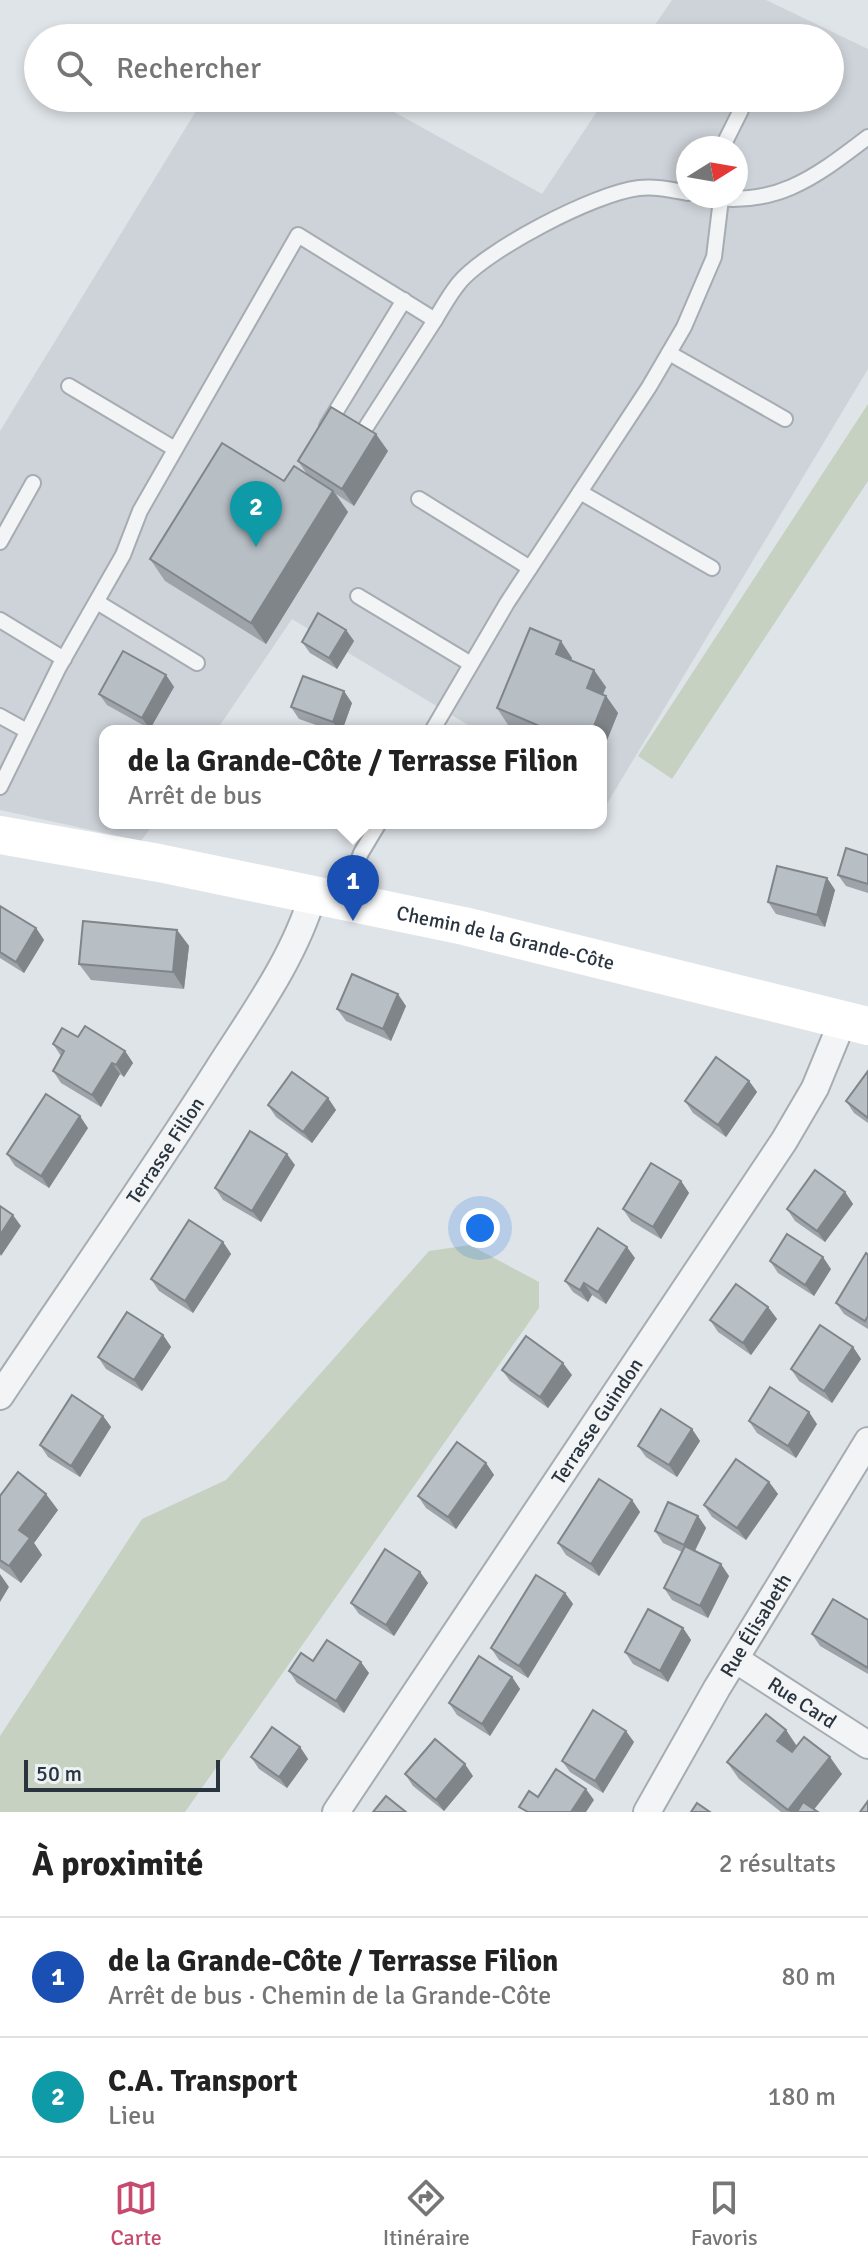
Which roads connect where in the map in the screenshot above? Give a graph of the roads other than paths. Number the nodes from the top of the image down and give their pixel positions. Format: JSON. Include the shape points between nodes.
{"nodes":[{"id":1,"x":740,"y":112,"type":"edge"},
{"id":2,"x":728,"y":136,"type":"edge"},
{"id":3,"x":868,"y":137,"type":"edge"},
{"id":4,"x":676,"y":191,"type":"edge"},
{"id":5,"x":748,"y":199,"type":"edge"},
{"id":6,"x":720,"y":208,"type":"edge"},
{"id":7,"x":404,"y":300,"type":"junction"},
{"id":8,"x":435,"y":320,"type":"junction"},
{"id":9,"x":669,"y":353,"type":"junction"},
{"id":10,"x":69,"y":386,"type":"dead end"},
{"id":11,"x":785,"y":419,"type":"dead end"},
{"id":12,"x":361,"y":435,"type":"edge"},
{"id":13,"x":321,"y":436,"type":"edge"},
{"id":14,"x":175,"y":449,"type":"junction"},
{"id":15,"x":33,"y":483,"type":"dead end"},
{"id":16,"x":580,"y":492,"type":"junction"},
{"id":17,"x":419,"y":499,"type":"dead end"},
{"id":18,"x":0,"y":542,"type":"edge"},
{"id":19,"x":530,"y":568,"type":"junction"},
{"id":20,"x":712,"y":568,"type":"dead end"},
{"id":21,"x":358,"y":596,"type":"dead end"},
{"id":22,"x":97,"y":602,"type":"junction"},
{"id":23,"x":0,"y":620,"type":"edge"},
{"id":24,"x":64,"y":659,"type":"junction"},
{"id":25,"x":197,"y":663,"type":"dead end"},
{"id":26,"x":471,"y":664,"type":"junction"},
{"id":27,"x":0,"y":716,"type":"edge"},
{"id":28,"x":435,"y":725,"type":"edge"},
{"id":29,"x":27,"y":731,"type":"junction"},
{"id":30,"x":0,"y":787,"type":"edge"},
{"id":31,"x":375,"y":829,"type":"edge"},
{"id":32,"x":0,"y":835,"type":"edge"},
{"id":33,"x":327,"y":897,"type":"junction"},
{"id":34,"x":856,"y":1023,"type":"edge"},
{"id":35,"x":0,"y":1396,"type":"edge"},
{"id":36,"x":868,"y":1441,"type":"edge"},
{"id":37,"x":735,"y":1659,"type":"junction"},
{"id":38,"x":868,"y":1745,"type":"edge"},
{"id":39,"x":336,"y":1812,"type":"edge"},
{"id":40,"x":647,"y":1812,"type":"edge"}],
"edges":[{"from":1,"to":2,"type":"lane"},
{"from":3,"to":5,"type":"lane","via":[[793,187]]},
{"from":4,"to":8,"type":"lane","via":[[636,188],[582,206],[486,258],[458,284]]},
{"from":6,"to":9,"type":"lane","via":[[707,277]]},
{"from":7,"to":8,"type":"lane"},
{"from":7,"to":13,"type":"lane"},
{"from":7,"to":14,"type":"lane","via":[[298,235]]},
{"from":8,"to":12,"type":"lane"},
{"from":9,"to":11,"type":"lane"},
{"from":9,"to":16,"type":"lane"},
{"from":10,"to":14,"type":"lane"},
{"from":14,"to":22,"type":"lane"},
{"from":15,"to":18,"type":"lane"},
{"from":16,"to":19,"type":"lane"},
{"from":16,"to":20,"type":"lane"},
{"from":17,"to":19,"type":"lane"},
{"from":19,"to":26,"type":"lane"},
{"from":21,"to":26,"type":"lane"},
{"from":22,"to":24,"type":"lane"},
{"from":22,"to":25,"type":"lane"},
{"from":23,"to":24,"type":"lane"},
{"from":24,"to":29,"type":"lane"},
{"from":26,"to":28,"type":"lane"},
{"from":27,"to":29,"type":"lane"},
{"from":29,"to":30,"type":"lane"},
{"from":31,"to":33,"type":"lane"},
{"from":32,"to":33,"type":"main road","name":"Chemin de la Grande-Côte"},
{"from":33,"to":34,"type":"main road","name":"Chemin de la Grande-Côte"},
{"from":33,"to":35,"type":"street","name":"Terrasse Filion","via":[[301,926],[253,1015]]},
{"from":34,"to":39,"type":"street","name":"Terrasse Guindon","via":[[784,1141]]},
{"from":36,"to":37,"type":"street","name":"Rue Élisabeth"},
{"from":37,"to":38,"type":"street","name":"Rue Card"},
{"from":37,"to":40,"type":"street","name":"Rue Élisabeth"}]}
